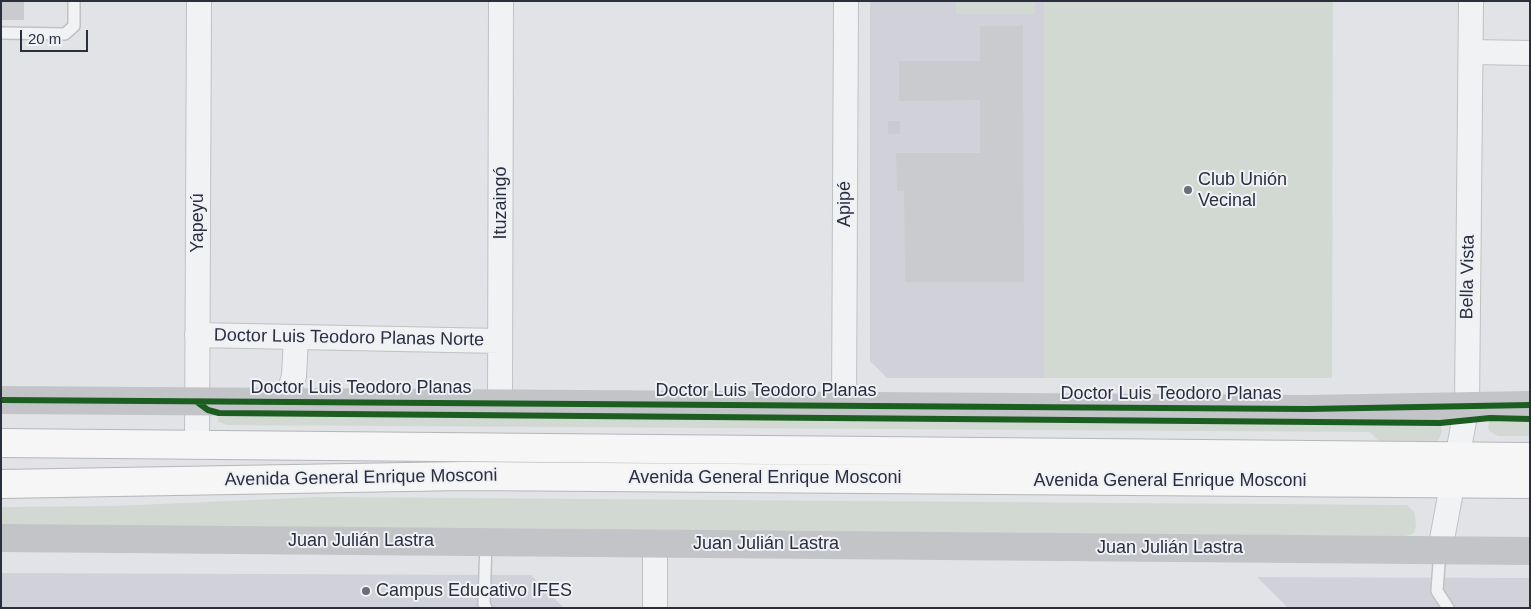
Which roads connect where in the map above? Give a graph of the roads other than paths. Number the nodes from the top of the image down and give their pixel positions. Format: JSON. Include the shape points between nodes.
{"nodes":[{"id":1,"x":74,"y":1,"type":"edge"},
{"id":2,"x":199,"y":1,"type":"edge"},
{"id":3,"x":502,"y":1,"type":"edge"},
{"id":4,"x":846,"y":1,"type":"edge"},
{"id":5,"x":1471,"y":1,"type":"edge"},
{"id":6,"x":1,"y":33,"type":"edge"},
{"id":7,"x":1470,"y":52,"type":"junction"},
{"id":8,"x":1530,"y":53,"type":"edge"},
{"id":9,"x":197,"y":335,"type":"junction"},
{"id":10,"x":296,"y":337,"type":"junction"},
{"id":11,"x":500,"y":341,"type":"junction"},
{"id":12,"x":1,"y":400,"type":"edge"},
{"id":13,"x":197,"y":402,"type":"junction"},
{"id":14,"x":261,"y":402,"type":"junction"},
{"id":15,"x":500,"y":404,"type":"junction"},
{"id":16,"x":1467,"y":405,"type":"junction"},
{"id":17,"x":1530,"y":405,"type":"edge"},
{"id":18,"x":844,"y":406,"type":"junction"},
{"id":19,"x":1,"y":443,"type":"edge"},
{"id":20,"x":196,"y":445,"type":"junction"},
{"id":21,"x":1457,"y":456,"type":"junction"},
{"id":22,"x":1530,"y":457,"type":"edge"},
{"id":23,"x":1452,"y":483,"type":"junction"},
{"id":24,"x":1,"y":484,"type":"edge"},
{"id":25,"x":1530,"y":484,"type":"edge"},
{"id":26,"x":1,"y":538,"type":"edge"},
{"id":27,"x":486,"y":542,"type":"junction"},
{"id":28,"x":655,"y":544,"type":"junction"},
{"id":29,"x":1440,"y":550,"type":"junction"},
{"id":30,"x":1530,"y":551,"type":"edge"},
{"id":31,"x":486,"y":608,"type":"edge"},
{"id":32,"x":655,"y":608,"type":"edge"},
{"id":33,"x":1448,"y":608,"type":"edge"}],
"edges":[{"from":1,"to":6,"type":"lane","via":[[74,26],[65,34]]},
{"from":2,"to":9,"type":"street","name":"Yapeyú"},
{"from":3,"to":11,"type":"street","name":"Ituzaingó"},
{"from":4,"to":18,"type":"street","name":"Apipé"},
{"from":5,"to":7,"type":"street","name":"Bella Vista"},
{"from":7,"to":8,"type":"street"},
{"from":7,"to":16,"type":"street","name":"Bella Vista"},
{"from":9,"to":10,"type":"street","name":"Doctor Luis Teodoro Planas Norte"},
{"from":9,"to":13,"type":"street","name":"Yapeyú"},
{"from":10,"to":11,"type":"street","name":"Doctor Luis Teodoro Planas Norte"},
{"from":10,"to":14,"type":"street","via":[[290,389],[281,397]]},
{"from":11,"to":15,"type":"street","name":"Ituzaingó"},
{"from":12,"to":13,"type":"street","name":"Doctor Luis Teodoro Planas"},
{"from":13,"to":14,"type":"street","name":"Doctor Luis Teodoro Planas"},
{"from":13,"to":20,"type":"street","name":"Yapeyú"},
{"from":14,"to":15,"type":"street","name":"Doctor Luis Teodoro Planas"},
{"from":15,"to":18,"type":"street","name":"Doctor Luis Teodoro Planas"},
{"from":16,"to":17,"type":"street","name":"Doctor Luis Teodoro Planas"},
{"from":16,"to":18,"type":"street","name":"Doctor Luis Teodoro Planas","via":[[1335,410]]},
{"from":16,"to":21,"type":"street","name":"Bella Vista"},
{"from":19,"to":20,"type":"highway","name":"Avenida General Enrique Mosconi"},
{"from":20,"to":21,"type":"highway","name":"Avenida General Enrique Mosconi"},
{"from":21,"to":22,"type":"highway","name":"Avenida General Enrique Mosconi"},
{"from":21,"to":23,"type":"street","name":"Bella Vista"},
{"from":23,"to":24,"type":"highway","name":"Avenida General Enrique Mosconi","via":[[465,476]]},
{"from":23,"to":25,"type":"highway","name":"Avenida General Enrique Mosconi"},
{"from":23,"to":29,"type":"street","name":"Bella Vista"},
{"from":26,"to":27,"type":"street","name":"Juan Julián Lastra"},
{"from":27,"to":28,"type":"street","name":"Juan Julián Lastra"},
{"from":27,"to":31,"type":"lane"},
{"from":28,"to":29,"type":"street","name":"Juan Julián Lastra"},
{"from":28,"to":32,"type":"street"},
{"from":29,"to":30,"type":"street","name":"Juan Julián Lastra"},
{"from":29,"to":33,"type":"lane","via":[[1437,591]]}]}
